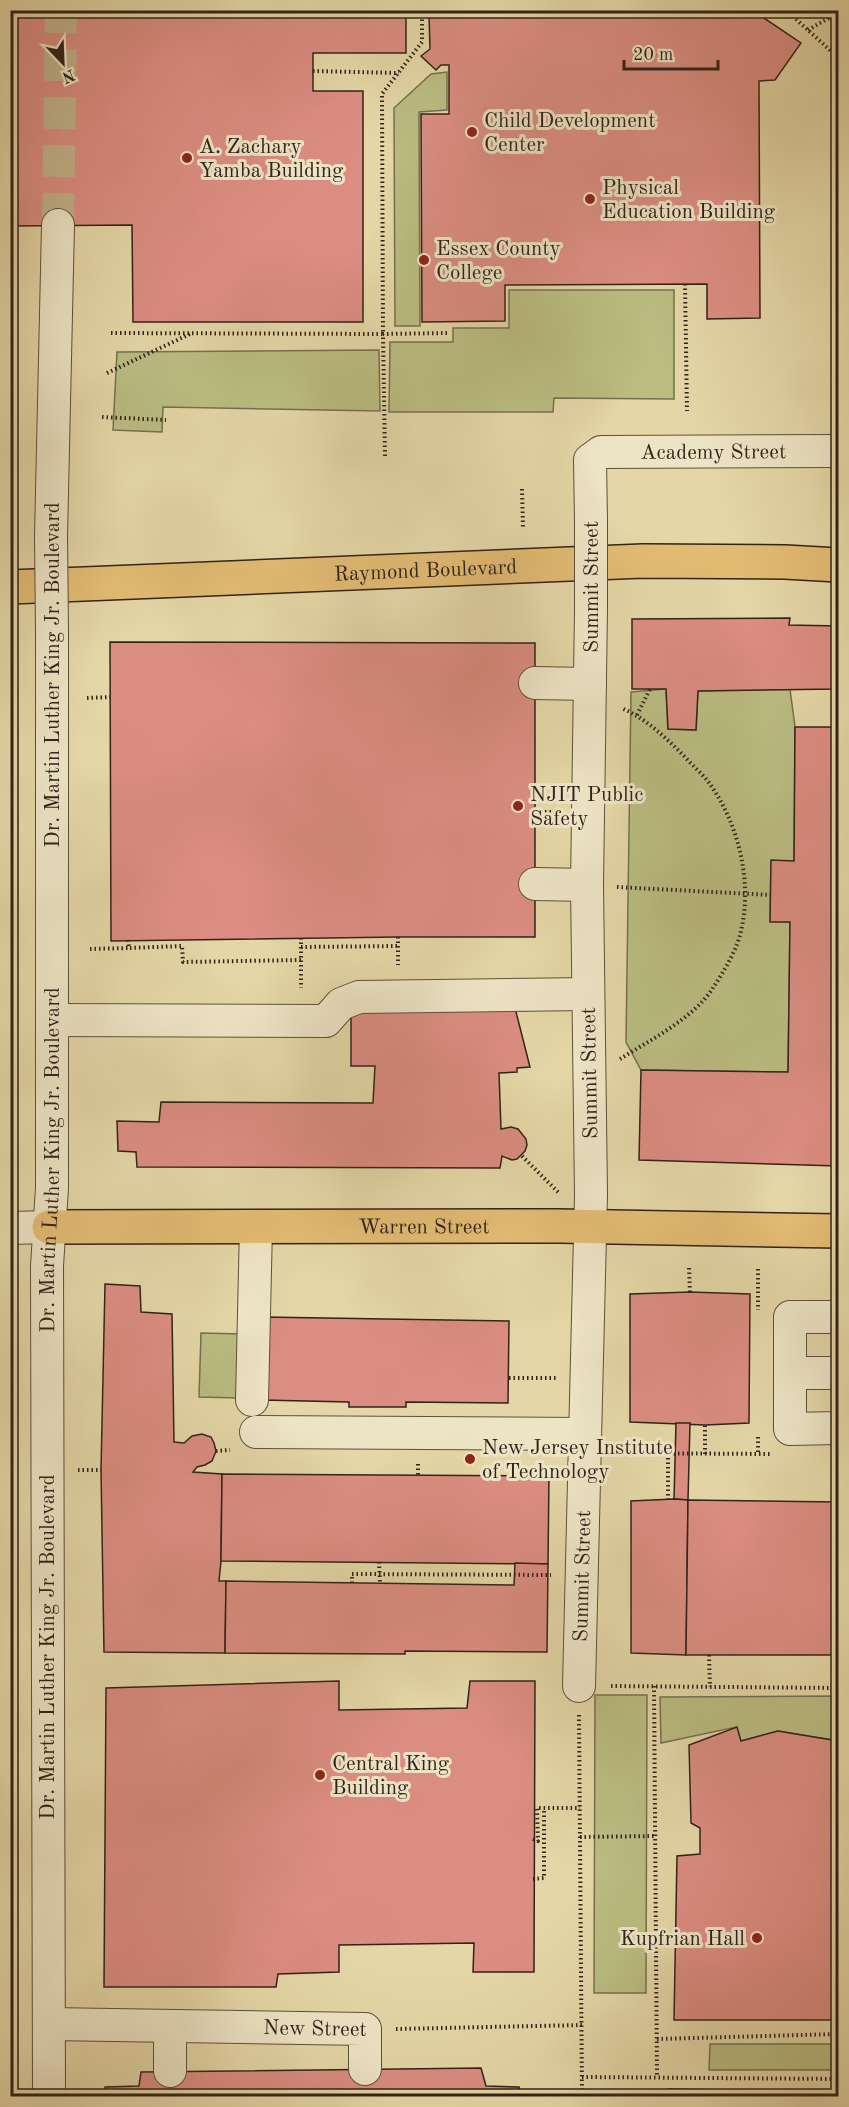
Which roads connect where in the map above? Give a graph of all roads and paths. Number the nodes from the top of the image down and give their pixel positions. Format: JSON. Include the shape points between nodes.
{"nodes":[{"id":1,"x":422,"y":10,"type":"edge"},
{"id":2,"x":786,"y":10,"type":"edge"},
{"id":3,"x":838,"y":13,"type":"edge"},
{"id":4,"x":808,"y":30,"type":"junction"},
{"id":5,"x":838,"y":52,"type":"edge"},
{"id":6,"x":313,"y":71,"type":"dead end"},
{"id":7,"x":399,"y":73,"type":"junction"},
{"id":8,"x":58,"y":225,"type":"tunnel mouth"},
{"id":9,"x":685,"y":284,"type":"dead end"},
{"id":10,"x":111,"y":333,"type":"dead end"},
{"id":11,"x":192,"y":333,"type":"junction"},
{"id":12,"x":447,"y":333,"type":"dead end"},
{"id":13,"x":383,"y":334,"type":"junction"},
{"id":14,"x":107,"y":374,"type":"dead end"},
{"id":15,"x":687,"y":411,"type":"dead end"},
{"id":16,"x":102,"y":417,"type":"dead end"},
{"id":17,"x":166,"y":420,"type":"dead end"},
{"id":18,"x":838,"y":451,"type":"edge"},
{"id":19,"x":385,"y":456,"type":"dead end"},
{"id":20,"x":590,"y":460,"type":"joint"},
{"id":21,"x":522,"y":489,"type":"dead end"},
{"id":22,"x":523,"y":528,"type":"dead end"},
{"id":23,"x":838,"y":565,"type":"edge"},
{"id":24,"x":10,"y":587,"type":"edge"},
{"id":25,"x":535,"y":683,"type":"dead end"},
{"id":26,"x":650,"y":689,"type":"dead end"},
{"id":27,"x":590,"y":692,"type":"junction"},
{"id":28,"x":110,"y":697,"type":"dead end"},
{"id":29,"x":87,"y":698,"type":"dead end"},
{"id":30,"x":637,"y":715,"type":"junction"},
{"id":31,"x":534,"y":884,"type":"dead end"},
{"id":32,"x":587,"y":885,"type":"junction"},
{"id":33,"x":745,"y":894,"type":"junction"},
{"id":34,"x":771,"y":895,"type":"dead end"},
{"id":35,"x":398,"y":937,"type":"dead end"},
{"id":36,"x":301,"y":938,"type":"dead end"},
{"id":37,"x":128,"y":940,"type":"dead end"},
{"id":38,"x":301,"y":946,"type":"junction"},
{"id":39,"x":398,"y":946,"type":"junction"},
{"id":40,"x":129,"y":948,"type":"junction"},
{"id":41,"x":90,"y":949,"type":"dead end"},
{"id":42,"x":398,"y":953,"type":"dead end"},
{"id":43,"x":301,"y":960,"type":"junction"},
{"id":44,"x":216,"y":961,"type":"junction"},
{"id":45,"x":216,"y":968,"type":"dead end"},
{"id":46,"x":301,"y":988,"type":"dead end"},
{"id":47,"x":587,"y":994,"type":"junction"},
{"id":48,"x":52,"y":1020,"type":"junction"},
{"id":49,"x":619,"y":1059,"type":"dead end"},
{"id":50,"x":522,"y":1156,"type":"dead end"},
{"id":51,"x":560,"y":1194,"type":"dead end"},
{"id":52,"x":591,"y":1226,"type":"junction"},
{"id":53,"x":49,"y":1227,"type":"junction"},
{"id":54,"x":256,"y":1227,"type":"junction"},
{"id":55,"x":10,"y":1228,"type":"edge"},
{"id":56,"x":838,"y":1231,"type":"edge"},
{"id":57,"x":689,"y":1268,"type":"dead end"},
{"id":58,"x":690,"y":1292,"type":"dead end"},
{"id":59,"x":838,"y":1317,"type":"edge"},
{"id":60,"x":790,"y":1373,"type":"junction"},
{"id":61,"x":838,"y":1373,"type":"edge"},
{"id":62,"x":509,"y":1378,"type":"dead end"},
{"id":63,"x":587,"y":1378,"type":"junction"},
{"id":64,"x":252,"y":1400,"type":"dead end"},
{"id":65,"x":705,"y":1425,"type":"dead end"},
{"id":66,"x":838,"y":1428,"type":"edge"},
{"id":67,"x":256,"y":1432,"type":"dead end"},
{"id":68,"x":585,"y":1434,"type":"junction"},
{"id":69,"x":668,"y":1454,"type":"dead end"},
{"id":70,"x":705,"y":1454,"type":"dead end"},
{"id":71,"x":668,"y":1500,"type":"dead end"},
{"id":72,"x":379,"y":1562,"type":"dead end"},
{"id":73,"x":379,"y":1574,"type":"junction"},
{"id":74,"x":582,"y":1576,"type":"junction"},
{"id":75,"x":352,"y":1583,"type":"dead end"},
{"id":76,"x":380,"y":1583,"type":"dead end"},
{"id":77,"x":709,"y":1655,"type":"dead end"},
{"id":78,"x":579,"y":1686,"type":"junction"},
{"id":79,"x":654,"y":1686,"type":"junction"},
{"id":80,"x":710,"y":1687,"type":"junction"},
{"id":81,"x":838,"y":1688,"type":"edge"},
{"id":82,"x":544,"y":1808,"type":"junction"},
{"id":83,"x":580,"y":1808,"type":"junction"},
{"id":84,"x":655,"y":1836,"type":"junction"},
{"id":85,"x":580,"y":1837,"type":"junction"},
{"id":86,"x":533,"y":1839,"type":"dead end"},
{"id":87,"x":533,"y":1879,"type":"dead end"},
{"id":88,"x":49,"y":2024,"type":"junction"},
{"id":89,"x":582,"y":2025,"type":"junction"},
{"id":90,"x":171,"y":2026,"type":"junction"},
{"id":91,"x":365,"y":2029,"type":"junction"},
{"id":92,"x":838,"y":2034,"type":"edge"},
{"id":93,"x":657,"y":2039,"type":"junction"},
{"id":94,"x":365,"y":2070,"type":"dead end"},
{"id":95,"x":170,"y":2071,"type":"dead end"},
{"id":96,"x":582,"y":2077,"type":"junction"},
{"id":97,"x":657,"y":2077,"type":"junction"},
{"id":98,"x":838,"y":2079,"type":"edge"},
{"id":99,"x":49,"y":2097,"type":"edge"},
{"id":100,"x":582,"y":2097,"type":"edge"}],
"edges":[{"from":1,"to":7,"type":"path","via":[[422,42]]},
{"from":2,"to":4,"type":"path"},
{"from":3,"to":4,"type":"path"},
{"from":4,"to":5,"type":"path","via":[[832,52]]},
{"from":6,"to":7,"type":"path"},
{"from":7,"to":13,"type":"path","via":[[382,94]]},
{"from":8,"to":48,"type":"street","name":"Dr. Martin Luther King Jr. Boulevard","bridge":true,"via":[[51,536]]},
{"from":9,"to":15,"type":"path"},
{"from":10,"to":11,"type":"path"},
{"from":11,"to":13,"type":"path"},
{"from":11,"to":14,"type":"path"},
{"from":12,"to":13,"type":"path"},
{"from":13,"to":19,"type":"path"},
{"from":16,"to":17,"type":"path"},
{"from":18,"to":20,"type":"street","name":"Academy Street","via":[[601,452]]},
{"from":20,"to":27,"type":"street","name":"Summit Street","bridge":true},
{"from":21,"to":22,"type":"path"},
{"from":23,"to":24,"type":"main road","name":"Raymond Boulevard","via":[[643,561]]},
{"from":25,"to":27,"type":"street"},
{"from":26,"to":30,"type":"path"},
{"from":27,"to":30,"type":"path"},
{"from":27,"to":32,"type":"street","name":"Summit Street"},
{"from":28,"to":29,"type":"path"},
{"from":30,"to":33,"type":"path","via":[[707,780],[720,801],[736,838],[745,873]]},
{"from":31,"to":32,"type":"street"},
{"from":32,"to":33,"type":"path"},
{"from":32,"to":47,"type":"street","name":"Summit Street"},
{"from":33,"to":34,"type":"path"},
{"from":33,"to":49,"type":"path","via":[[741,932],[712,990],[682,1020]]},
{"from":35,"to":39,"type":"path"},
{"from":36,"to":38,"type":"path"},
{"from":37,"to":40,"type":"path"},
{"from":38,"to":39,"type":"path"},
{"from":38,"to":43,"type":"path"},
{"from":39,"to":42,"type":"path"},
{"from":40,"to":41,"type":"path"},
{"from":40,"to":44,"type":"path","via":[[182,946],[183,962]]},
{"from":43,"to":44,"type":"path"},
{"from":43,"to":46,"type":"path"},
{"from":44,"to":45,"type":"path"},
{"from":47,"to":48,"type":"street","via":[[359,997],[341,1004],[326,1021]]},
{"from":47,"to":52,"type":"street","name":"Summit Street"},
{"from":48,"to":53,"type":"street","name":"Dr. Martin Luther King Jr. Boulevard"},
{"from":50,"to":51,"type":"path"},
{"from":52,"to":54,"type":"main road","name":"Warren Street"},
{"from":52,"to":56,"type":"main road","name":"Warren Street"},
{"from":52,"to":63,"type":"street","name":"Summit Street"},
{"from":53,"to":54,"type":"main road","name":"Warren Street"},
{"from":53,"to":55,"type":"street","name":"Warren Street"},
{"from":53,"to":88,"type":"street","name":"Dr. Martin Luther King Jr. Boulevard"},
{"from":54,"to":64,"type":"street"},
{"from":57,"to":58,"type":"path"},
{"from":59,"to":60,"type":"street","via":[[789,1317]]},
{"from":60,"to":61,"type":"street"},
{"from":60,"to":66,"type":"street","via":[[790,1429]]},
{"from":62,"to":63,"type":"path"},
{"from":63,"to":68,"type":"street","name":"Summit Street"},
{"from":65,"to":70,"type":"path"},
{"from":67,"to":68,"type":"street","via":[[386,1420]]},
{"from":68,"to":74,"type":"street","name":"Summit Street"},
{"from":69,"to":71,"type":"path"},
{"from":72,"to":73,"type":"path"},
{"from":73,"to":74,"type":"path"},
{"from":73,"to":75,"type":"path","via":[[352,1574]]},
{"from":73,"to":76,"type":"path"},
{"from":74,"to":78,"type":"street","name":"Summit Street"},
{"from":77,"to":80,"type":"path"},
{"from":78,"to":79,"type":"path"},
{"from":78,"to":83,"type":"path"},
{"from":79,"to":80,"type":"path"},
{"from":79,"to":84,"type":"path"},
{"from":80,"to":81,"type":"path"},
{"from":82,"to":83,"type":"path"},
{"from":82,"to":86,"type":"path","via":[[537,1808],[538,1840]]},
{"from":82,"to":87,"type":"path","via":[[544,1878]]},
{"from":83,"to":85,"type":"path"},
{"from":84,"to":85,"type":"path"},
{"from":84,"to":93,"type":"path"},
{"from":85,"to":89,"type":"path"},
{"from":88,"to":90,"type":"street","name":"New Street"},
{"from":88,"to":99,"type":"street","name":"Dr. Martin Luther King Jr. Boulevard"},
{"from":89,"to":91,"type":"path","name":"New Street"},
{"from":89,"to":96,"type":"path"},
{"from":90,"to":91,"type":"street","name":"New Street"},
{"from":90,"to":95,"type":"street"},
{"from":91,"to":94,"type":"street"},
{"from":92,"to":93,"type":"path"},
{"from":93,"to":97,"type":"path"},
{"from":96,"to":97,"type":"path"},
{"from":96,"to":100,"type":"path"},
{"from":97,"to":98,"type":"path"}]}
